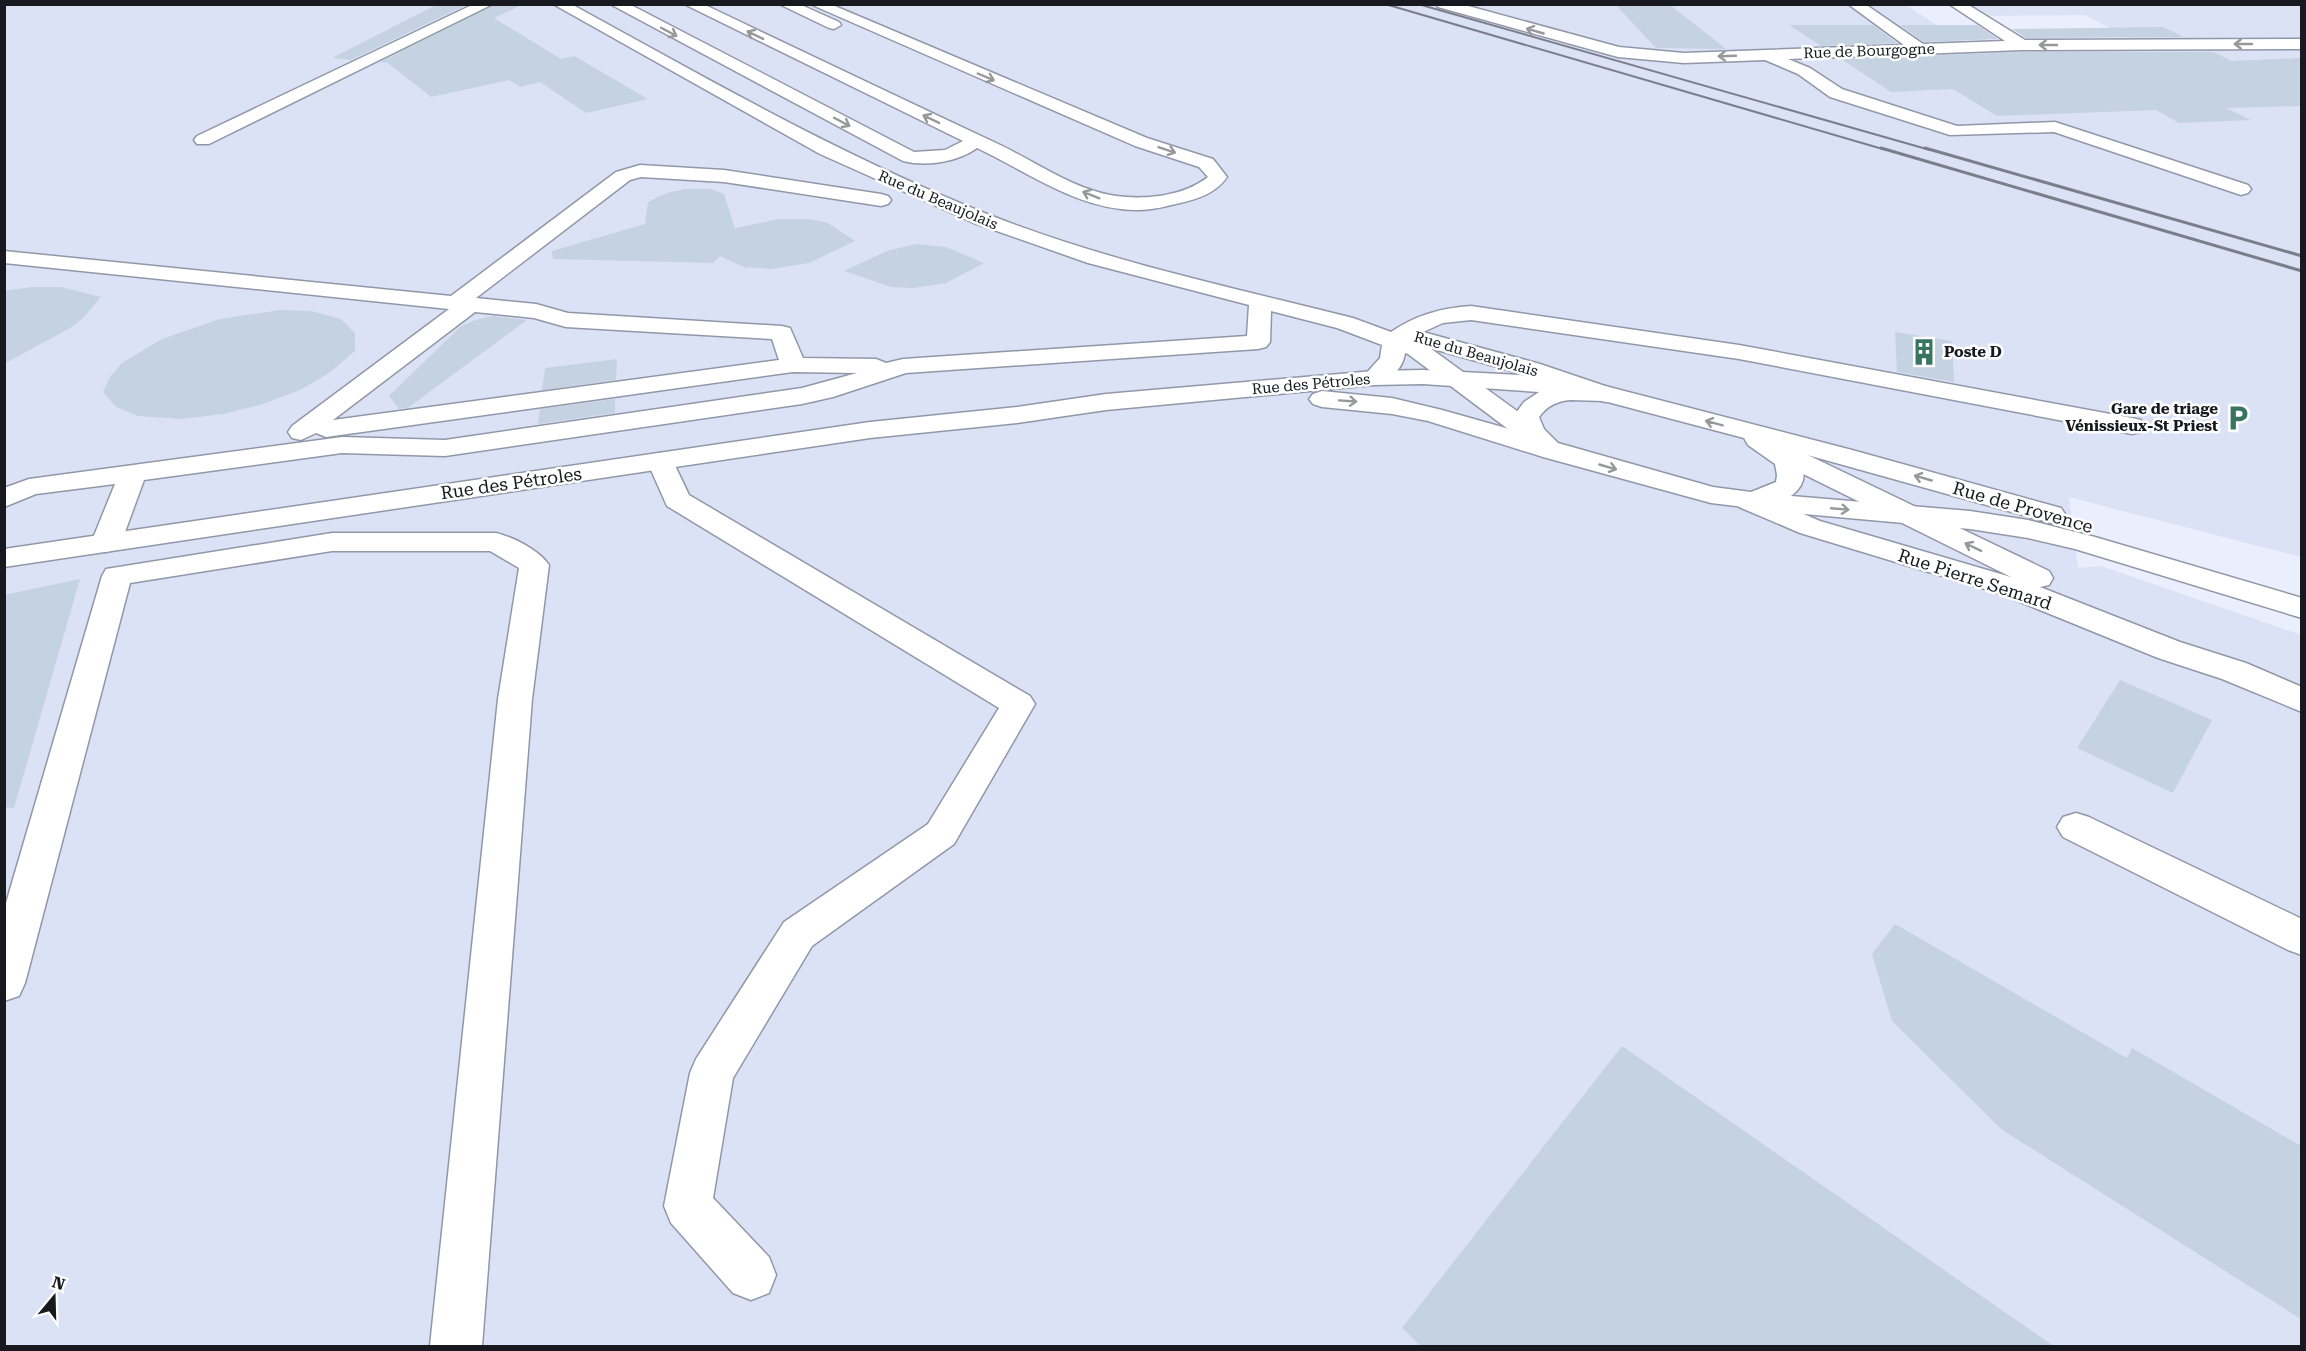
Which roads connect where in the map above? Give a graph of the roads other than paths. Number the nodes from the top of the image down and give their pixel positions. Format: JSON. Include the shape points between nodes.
{"nodes":[{"id":1,"x":486,"y":4,"type":"edge"},
{"id":2,"x":560,"y":4,"type":"edge"},
{"id":3,"x":590,"y":4,"type":"edge"},
{"id":4,"x":617,"y":4,"type":"edge"},
{"id":5,"x":691,"y":4,"type":"edge"},
{"id":6,"x":721,"y":4,"type":"edge"},
{"id":7,"x":786,"y":4,"type":"edge"},
{"id":8,"x":817,"y":4,"type":"edge"},
{"id":9,"x":1443,"y":4,"type":"edge"},
{"id":10,"x":1855,"y":4,"type":"edge"},
{"id":11,"x":1956,"y":4,"type":"edge"},
{"id":12,"x":1840,"y":9,"type":"dead end"},
{"id":13,"x":673,"y":10,"type":"dead end"},
{"id":14,"x":1881,"y":24,"type":"junction"},
{"id":15,"x":2301,"y":44,"type":"edge"},
{"id":16,"x":2022,"y":45,"type":"junction"},
{"id":17,"x":2151,"y":45,"type":"junction"},
{"id":18,"x":1920,"y":49,"type":"junction"},
{"id":19,"x":1767,"y":55,"type":"junction"},
{"id":20,"x":2175,"y":60,"type":"dead end"},
{"id":21,"x":1804,"y":70,"type":"junction"},
{"id":22,"x":1828,"y":70,"type":"dead end"},
{"id":23,"x":923,"y":97,"type":"dead end"},
{"id":24,"x":203,"y":140,"type":"dead end"},
{"id":25,"x":975,"y":140,"type":"junction"},
{"id":26,"x":958,"y":150,"type":"junction"},
{"id":27,"x":931,"y":158,"type":"junction"},
{"id":28,"x":1144,"y":160,"type":"dead end"},
{"id":29,"x":1044,"y":176,"type":"junction"},
{"id":30,"x":1115,"y":184,"type":"dead end"},
{"id":31,"x":2241,"y":189,"type":"dead end"},
{"id":32,"x":881,"y":200,"type":"dead end"},
{"id":33,"x":1161,"y":200,"type":"junction"},
{"id":34,"x":4,"y":257,"type":"edge"},
{"id":35,"x":1260,"y":302,"type":"junction"},
{"id":36,"x":463,"y":304,"type":"junction"},
{"id":37,"x":1400,"y":337,"type":"junction"},
{"id":38,"x":792,"y":365,"type":"junction"},
{"id":39,"x":903,"y":366,"type":"junction"},
{"id":40,"x":1453,"y":377,"type":"junction"},
{"id":41,"x":1374,"y":378,"type":"junction"},
{"id":42,"x":1605,"y":394,"type":"junction"},
{"id":43,"x":1017,"y":415,"type":"junction"},
{"id":44,"x":2132,"y":426,"type":"dead end"},
{"id":45,"x":1742,"y":431,"type":"junction"},
{"id":46,"x":298,"y":434,"type":"junction"},
{"id":47,"x":1545,"y":444,"type":"junction"},
{"id":48,"x":1776,"y":450,"type":"junction"},
{"id":49,"x":660,"y":461,"type":"junction"},
{"id":50,"x":134,"y":473,"type":"junction"},
{"id":51,"x":17,"y":489,"type":"edge"},
{"id":52,"x":4,"y":499,"type":"edge"},
{"id":53,"x":1749,"y":501,"type":"junction"},
{"id":54,"x":1903,"y":513,"type":"junction"},
{"id":55,"x":2028,"y":529,"type":"junction"},
{"id":56,"x":106,"y":543,"type":"junction"},
{"id":57,"x":4,"y":558,"type":"edge"},
{"id":58,"x":2015,"y":567,"type":"junction"},
{"id":59,"x":2301,"y":588,"type":"edge"},
{"id":60,"x":2301,"y":608,"type":"edge"},
{"id":61,"x":2235,"y":671,"type":"junction"},
{"id":62,"x":2301,"y":700,"type":"edge"},
{"id":63,"x":2076,"y":827,"type":"dead end"},
{"id":64,"x":2301,"y":938,"type":"edge"},
{"id":65,"x":4,"y":983,"type":"edge"},
{"id":66,"x":751,"y":1275,"type":"dead end"},
{"id":67,"x":456,"y":1347,"type":"edge"}],
"edges":[{"from":1,"to":24,"type":"street"},
{"from":2,"to":35,"type":"street","name":"Rue du Beaujolais","via":[[826,150],[938,202],[1096,258]]},
{"from":3,"to":27,"type":"street","via":[[888,163],[904,166]]},
{"from":4,"to":27,"type":"street","one_way":true,"via":[[910,157]]},
{"from":25,"to":5,"type":"street","one_way":true},
{"from":6,"to":23,"type":"street"},
{"from":7,"to":28,"type":"street"},
{"from":8,"to":33,"type":"street","one_way":true,"via":[[1141,142],[1206,163],[1218,177]]},
{"from":19,"to":9,"type":"street","name":"Rue de Bourgogne","one_way":true,"via":[[1684,58],[1618,52]]},
{"from":10,"to":14,"type":"street"},
{"from":11,"to":16,"type":"street"},
{"from":12,"to":14,"type":"street"},
{"from":13,"to":26,"type":"street"},
{"from":14,"to":18,"type":"street"},
{"from":15,"to":17,"type":"street","name":"Rue de Bourgogne","one_way":true},
{"from":17,"to":16,"type":"street","name":"Rue de Bourgogne","one_way":true},
{"from":16,"to":18,"type":"street","name":"Rue de Bourgogne"},
{"from":17,"to":20,"type":"street"},
{"from":18,"to":19,"type":"street","name":"Rue de Bourgogne"},
{"from":19,"to":21,"type":"street"},
{"from":21,"to":22,"type":"street"},
{"from":21,"to":31,"type":"street","via":[[1836,93],[1956,131],[2055,127]]},
{"from":25,"to":26,"type":"street"},
{"from":25,"to":29,"type":"street"},
{"from":26,"to":27,"type":"street"},
{"from":26,"to":29,"type":"street"},
{"from":33,"to":29,"type":"street","one_way":true,"via":[[1138,204],[1104,200]]},
{"from":30,"to":33,"type":"street"},
{"from":32,"to":36,"type":"street","via":[[724,176],[640,171],[623,176]]},
{"from":34,"to":36,"type":"street"},
{"from":35,"to":37,"type":"street","name":"Rue du Beaujolais"},
{"from":35,"to":39,"type":"street","via":[[1258,342]]},
{"from":36,"to":38,"type":"street","via":[[536,311],[566,320],[782,333]]},
{"from":36,"to":46,"type":"street"},
{"from":37,"to":40,"type":"street","name":"Rue du Beaujolais"},
{"from":37,"to":41,"type":"street","name":"Rue du Beaujolais","via":[[1392,360]]},
{"from":37,"to":42,"type":"street","name":"Rue du Beaujolais","via":[[1531,369]]},
{"from":37,"to":44,"type":"street","via":[[1433,317],[1471,313],[1738,352]]},
{"from":38,"to":39,"type":"street"},
{"from":38,"to":46,"type":"street"},
{"from":39,"to":50,"type":"street","via":[[824,392],[445,448],[342,445]]},
{"from":40,"to":41,"type":"street","name":"Rue des Pétroles"},
{"from":40,"to":42,"type":"street","name":"Rue des Pétroles"},
{"from":40,"to":47,"type":"street","name":"Rue du Beaujolais"},
{"from":41,"to":43,"type":"street","name":"Rue des Pétroles","via":[[1106,402]]},
{"from":45,"to":42,"type":"street","name":"Rue de Provence","one_way":true},
{"from":42,"to":47,"type":"street","name":"Rue de Provence","via":[[1578,392],[1540,399],[1526,417]]},
{"from":43,"to":47,"type":"street","name":"Rue des Pétroles","one_way":true,"via":[[1285,399],[1357,401],[1433,415]]},
{"from":43,"to":49,"type":"street","name":"Rue des Pétroles","via":[[870,430]]},
{"from":45,"to":48,"type":"street","name":"Rue de Provence"},
{"from":59,"to":45,"type":"street","name":"Rue de Provence","one_way":true,"via":[[2032,509]]},
{"from":46,"to":50,"type":"street"},
{"from":47,"to":53,"type":"street","name":"Rue de Provence","one_way":true,"via":[[1711,495]]},
{"from":48,"to":53,"type":"street","name":"Rue de Provence","via":[[1792,469],[1790,481],[1776,494]]},
{"from":48,"to":54,"type":"street","name":"Rue Pierre Semard"},
{"from":49,"to":56,"type":"street","name":"Rue des Pétroles"},
{"from":49,"to":66,"type":"street","via":[[677,500],[1018,704],[941,834],[798,934],[712,1073],[688,1206]]},
{"from":50,"to":51,"type":"street"},
{"from":50,"to":56,"type":"street"},
{"from":51,"to":52,"type":"street"},
{"from":53,"to":54,"type":"street","name":"Rue de Provence","one_way":true},
{"from":53,"to":61,"type":"street","name":"Rue Pierre Semard","via":[[1810,527],[2009,586],[2169,650]]},
{"from":54,"to":55,"type":"street","name":"Rue de Provence"},
{"from":58,"to":54,"type":"street","name":"Rue Pierre Semard","one_way":true},
{"from":55,"to":58,"type":"street","name":"Rue Pierre Semard","via":[[2019,537]]},
{"from":55,"to":60,"type":"street","name":"Rue de Provence"},
{"from":56,"to":57,"type":"street","name":"Rue des Pétroles"},
{"from":58,"to":61,"type":"street","name":"Rue Pierre Semard","via":[[2178,640]]},
{"from":61,"to":62,"type":"street","name":"Rue Pierre Semard"},
{"from":63,"to":64,"type":"street"},
{"from":65,"to":67,"type":"street","via":[[117,576],[332,542],[496,542],[534,565],[514,699]]}]}
